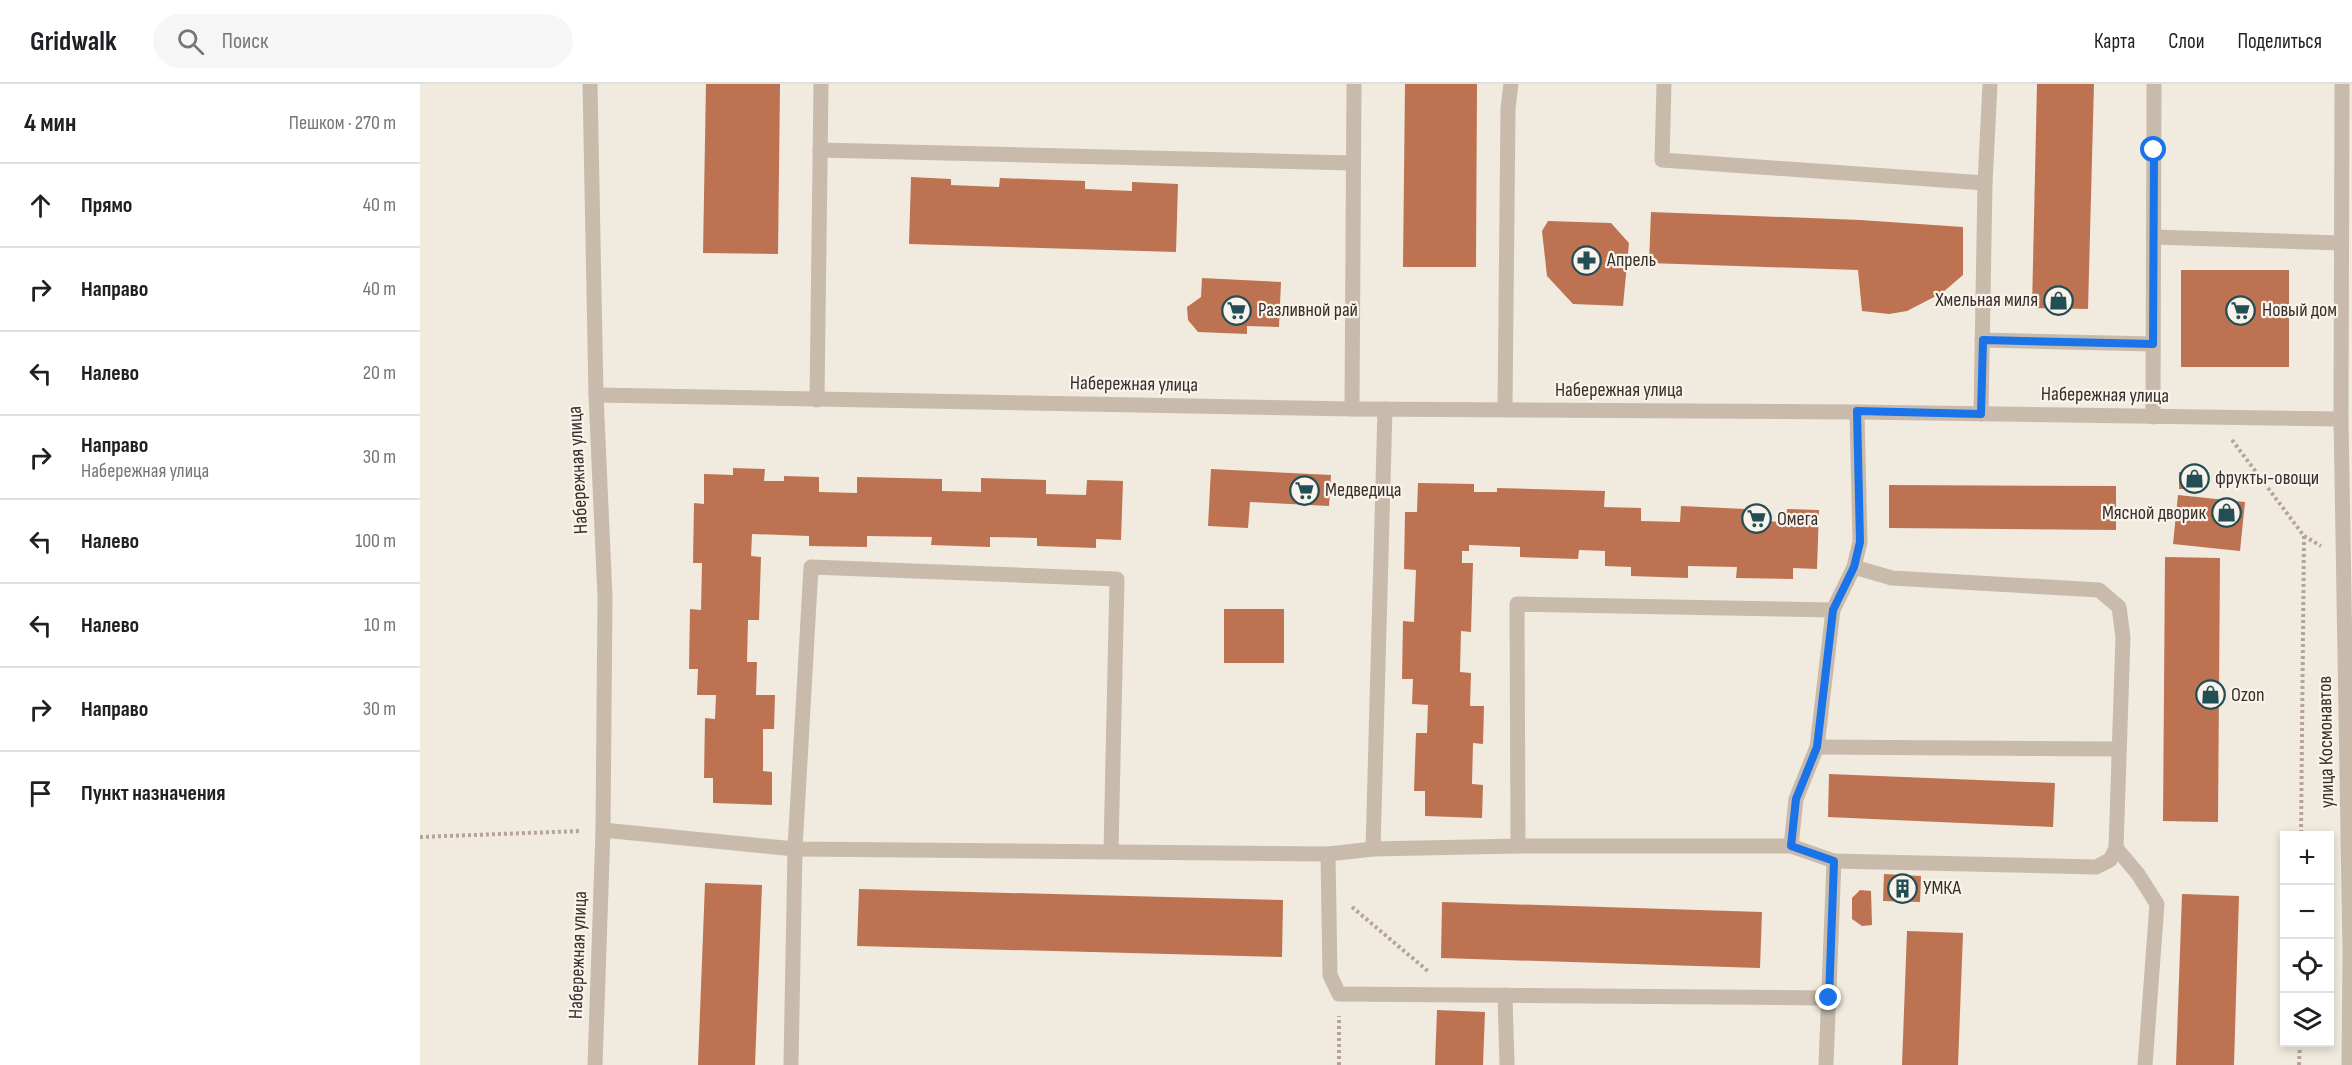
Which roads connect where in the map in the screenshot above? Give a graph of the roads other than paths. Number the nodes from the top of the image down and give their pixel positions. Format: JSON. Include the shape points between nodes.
{"nodes":[{"id":1,"x":591,"y":84,"type":"edge"},
{"id":2,"x":821,"y":84,"type":"edge"},
{"id":3,"x":1354,"y":84,"type":"edge"},
{"id":4,"x":1510,"y":84,"type":"edge"},
{"id":5,"x":1664,"y":84,"type":"edge"},
{"id":6,"x":1990,"y":84,"type":"edge"},
{"id":7,"x":2154,"y":84,"type":"edge"},
{"id":8,"x":2342,"y":84,"type":"edge"},
{"id":9,"x":820,"y":150,"type":"junction"},
{"id":10,"x":1353,"y":163,"type":"junction"},
{"id":11,"x":1985,"y":183,"type":"junction"},
{"id":12,"x":2154,"y":237,"type":"junction"},
{"id":13,"x":2341,"y":243,"type":"junction"},
{"id":14,"x":1983,"y":340,"type":"junction"},
{"id":15,"x":2153,"y":344,"type":"junction"},
{"id":16,"x":596,"y":395,"type":"junction"},
{"id":17,"x":817,"y":400,"type":"junction"},
{"id":18,"x":1352,"y":409,"type":"junction"},
{"id":19,"x":1385,"y":409,"type":"junction"},
{"id":20,"x":1505,"y":410,"type":"junction"},
{"id":21,"x":1857,"y":411,"type":"junction"},
{"id":22,"x":1981,"y":414,"type":"junction"},
{"id":23,"x":2153,"y":417,"type":"junction"},
{"id":24,"x":2341,"y":419,"type":"junction"},
{"id":25,"x":2348,"y":560,"type":"edge"},
{"id":26,"x":1854,"y":567,"type":"junction"},
{"id":27,"x":1833,"y":610,"type":"junction"},
{"id":28,"x":1817,"y":747,"type":"junction"},
{"id":29,"x":2120,"y":749,"type":"junction"},
{"id":30,"x":603,"y":830,"type":"junction"},
{"id":31,"x":1518,"y":846,"type":"junction"},
{"id":32,"x":1791,"y":846,"type":"junction"},
{"id":33,"x":2116,"y":848,"type":"junction"},
{"id":34,"x":795,"y":849,"type":"junction"},
{"id":35,"x":1373,"y":849,"type":"junction"},
{"id":36,"x":1111,"y":850,"type":"junction"},
{"id":37,"x":1328,"y":854,"type":"junction"},
{"id":38,"x":1834,"y":861,"type":"junction"},
{"id":39,"x":2351,"y":951,"type":"edge"},
{"id":40,"x":1505,"y":995,"type":"junction"},
{"id":41,"x":1829,"y":998,"type":"junction"},
{"id":42,"x":595,"y":1065,"type":"edge"},
{"id":43,"x":791,"y":1065,"type":"edge"},
{"id":44,"x":1507,"y":1065,"type":"edge"},
{"id":45,"x":1826,"y":1065,"type":"edge"},
{"id":46,"x":2145,"y":1065,"type":"edge"},
{"id":47,"x":2349,"y":1065,"type":"edge"}],
"edges":[{"from":1,"to":16,"type":"street"},
{"from":2,"to":9,"type":"street"},
{"from":3,"to":10,"type":"street"},
{"from":4,"to":20,"type":"street"},
{"from":5,"to":11,"type":"street","via":[[1662,160]]},
{"from":6,"to":11,"type":"street"},
{"from":7,"to":12,"type":"street"},
{"from":8,"to":13,"type":"street","name":"улица Космонавтов"},
{"from":9,"to":10,"type":"street"},
{"from":9,"to":17,"type":"street"},
{"from":10,"to":18,"type":"street"},
{"from":11,"to":14,"type":"street"},
{"from":12,"to":13,"type":"street"},
{"from":12,"to":15,"type":"street"},
{"from":13,"to":24,"type":"street","name":"улица Космонавтов"},
{"from":14,"to":15,"type":"street"},
{"from":14,"to":22,"type":"street"},
{"from":15,"to":23,"type":"street"},
{"from":16,"to":17,"type":"street","name":"Набережная улица"},
{"from":16,"to":30,"type":"street","name":"Набережная улица","via":[[605,597]]},
{"from":17,"to":18,"type":"street","name":"Набережная улица"},
{"from":18,"to":19,"type":"street","name":"Набережная улица"},
{"from":19,"to":20,"type":"street","name":"Набережная улица"},
{"from":19,"to":35,"type":"street"},
{"from":20,"to":21,"type":"street","name":"Набережная улица"},
{"from":21,"to":22,"type":"street","name":"Набережная улица"},
{"from":21,"to":26,"type":"street","via":[[1860,542]]},
{"from":22,"to":23,"type":"street","name":"Набережная улица"},
{"from":23,"to":24,"type":"street","name":"Набережная улица"},
{"from":24,"to":25,"type":"street","name":"улица Космонавтов"},
{"from":25,"to":39,"type":"street","name":"улица Космонавтов"},
{"from":26,"to":27,"type":"street"},
{"from":26,"to":29,"type":"street","via":[[1892,578],[2099,590],[2119,607],[2123,637]]},
{"from":27,"to":28,"type":"street"},
{"from":27,"to":31,"type":"street","via":[[1517,604]]},
{"from":28,"to":29,"type":"street"},
{"from":28,"to":32,"type":"street","via":[[1796,799]]},
{"from":29,"to":33,"type":"street"},
{"from":30,"to":34,"type":"street"},
{"from":30,"to":42,"type":"street","name":"Набережная улица"},
{"from":31,"to":32,"type":"street"},
{"from":31,"to":35,"type":"street"},
{"from":32,"to":38,"type":"street"},
{"from":33,"to":38,"type":"street","via":[[2110,860],[2096,867]]},
{"from":33,"to":46,"type":"street","via":[[2157,904]]},
{"from":34,"to":36,"type":"street"},
{"from":34,"to":36,"type":"street","via":[[811,567],[1117,579]]},
{"from":34,"to":43,"type":"street"},
{"from":35,"to":37,"type":"street"},
{"from":36,"to":37,"type":"street"},
{"from":37,"to":40,"type":"street","via":[[1330,975],[1340,994]]},
{"from":38,"to":41,"type":"street"},
{"from":39,"to":47,"type":"street","name":"улица Космонавтов"},
{"from":40,"to":41,"type":"street"},
{"from":40,"to":44,"type":"street"},
{"from":41,"to":45,"type":"street"}]}
